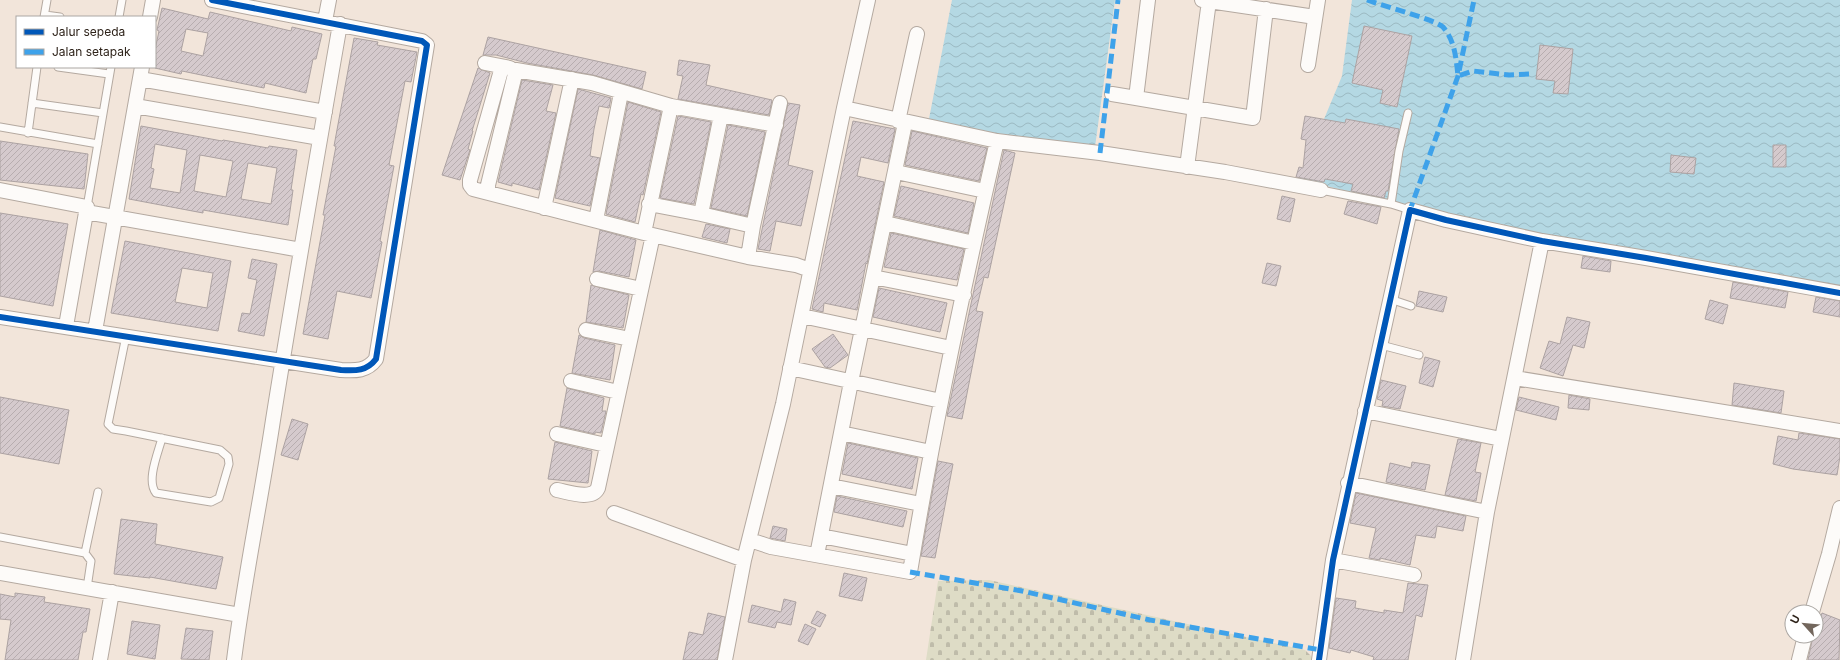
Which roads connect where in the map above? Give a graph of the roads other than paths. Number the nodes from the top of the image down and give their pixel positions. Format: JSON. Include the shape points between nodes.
{"nodes":[{"id":1,"x":47,"y":0,"type":"edge"},
{"id":2,"x":122,"y":0,"type":"edge"},
{"id":3,"x":153,"y":0,"type":"edge"},
{"id":4,"x":212,"y":0,"type":"edge"},
{"id":5,"x":329,"y":0,"type":"edge"},
{"id":6,"x":868,"y":0,"type":"edge"},
{"id":7,"x":1148,"y":0,"type":"edge"},
{"id":8,"x":1206,"y":0,"type":"edge"},
{"id":9,"x":1318,"y":0,"type":"edge"},
{"id":10,"x":1266,"y":9,"type":"junction"},
{"id":11,"x":44,"y":16,"type":"edge"},
{"id":12,"x":119,"y":16,"type":"edge"},
{"id":13,"x":150,"y":16,"type":"edge"},
{"id":14,"x":1315,"y":17,"type":"junction"},
{"id":15,"x":326,"y":21,"type":"junction"},
{"id":16,"x":340,"y":24,"type":"junction"},
{"id":17,"x":917,"y":34,"type":"dead end"},
{"id":18,"x":485,"y":63,"type":"dead end"},
{"id":19,"x":1308,"y":65,"type":"dead end"},
{"id":20,"x":502,"y":66,"type":"junction"},
{"id":21,"x":37,"y":68,"type":"edge"},
{"id":22,"x":75,"y":68,"type":"edge"},
{"id":23,"x":110,"y":70,"type":"edge"},
{"id":24,"x":516,"y":70,"type":"junction"},
{"id":25,"x":141,"y":73,"type":"edge"},
{"id":26,"x":572,"y":80,"type":"junction"},
{"id":27,"x":621,"y":93,"type":"junction"},
{"id":28,"x":1112,"y":94,"type":"dead end"},
{"id":29,"x":1136,"y":98,"type":"junction"},
{"id":30,"x":32,"y":103,"type":"junction"},
{"id":31,"x":780,"y":103,"type":"dead end"},
{"id":32,"x":135,"y":106,"type":"junction"},
{"id":33,"x":671,"y":106,"type":"junction"},
{"id":34,"x":844,"y":108,"type":"junction"},
{"id":35,"x":1195,"y":108,"type":"junction"},
{"id":36,"x":325,"y":112,"type":"junction"},
{"id":37,"x":104,"y":113,"type":"junction"},
{"id":38,"x":1408,"y":113,"type":"dead end"},
{"id":39,"x":721,"y":115,"type":"junction"},
{"id":40,"x":902,"y":122,"type":"junction"},
{"id":41,"x":776,"y":125,"type":"junction"},
{"id":42,"x":0,"y":127,"type":"edge"},
{"id":43,"x":28,"y":133,"type":"junction"},
{"id":44,"x":320,"y":138,"type":"junction"},
{"id":45,"x":997,"y":141,"type":"junction"},
{"id":46,"x":98,"y":144,"type":"junction"},
{"id":47,"x":1187,"y":167,"type":"junction"},
{"id":48,"x":896,"y":172,"type":"junction"},
{"id":49,"x":0,"y":190,"type":"edge"},
{"id":50,"x":1321,"y":190,"type":"joint"},
{"id":51,"x":985,"y":191,"type":"junction"},
{"id":52,"x":488,"y":192,"type":"junction"},
{"id":53,"x":649,"y":204,"type":"junction"},
{"id":54,"x":1391,"y":204,"type":"junction"},
{"id":55,"x":544,"y":208,"type":"junction"},
{"id":56,"x":86,"y":209,"type":"junction"},
{"id":57,"x":1410,"y":210,"type":"junction"},
{"id":58,"x":701,"y":214,"type":"junction"},
{"id":59,"x":115,"y":218,"type":"junction"},
{"id":60,"x":596,"y":220,"type":"junction"},
{"id":61,"x":885,"y":224,"type":"junction"},
{"id":62,"x":753,"y":226,"type":"junction"},
{"id":63,"x":648,"y":234,"type":"junction"},
{"id":64,"x":1542,"y":241,"type":"junction"},
{"id":65,"x":974,"y":243,"type":"junction"},
{"id":66,"x":300,"y":250,"type":"junction"},
{"id":67,"x":748,"y":257,"type":"junction"},
{"id":68,"x":810,"y":270,"type":"junction"},
{"id":69,"x":873,"y":277,"type":"junction"},
{"id":70,"x":597,"y":279,"type":"dead end"},
{"id":71,"x":640,"y":289,"type":"junction"},
{"id":72,"x":1840,"y":293,"type":"edge"},
{"id":73,"x":964,"y":295,"type":"junction"},
{"id":74,"x":1389,"y":299,"type":"junction"},
{"id":75,"x":1411,"y":306,"type":"dead end"},
{"id":76,"x":0,"y":316,"type":"edge"},
{"id":77,"x":802,"y":316,"type":"junction"},
{"id":78,"x":66,"y":326,"type":"junction"},
{"id":79,"x":862,"y":328,"type":"junction"},
{"id":80,"x":586,"y":330,"type":"dead end"},
{"id":81,"x":95,"y":331,"type":"junction"},
{"id":82,"x":126,"y":336,"type":"junction"},
{"id":83,"x":630,"y":339,"type":"junction"},
{"id":84,"x":1380,"y":345,"type":"junction"},
{"id":85,"x":951,"y":348,"type":"junction"},
{"id":86,"x":1419,"y":355,"type":"dead end"},
{"id":87,"x":282,"y":361,"type":"junction"},
{"id":88,"x":790,"y":368,"type":"junction"},
{"id":89,"x":1515,"y":378,"type":"junction"},
{"id":90,"x":571,"y":381,"type":"dead end"},
{"id":91,"x":851,"y":382,"type":"junction"},
{"id":92,"x":618,"y":392,"type":"junction"},
{"id":93,"x":941,"y":401,"type":"junction"},
{"id":94,"x":1365,"y":411,"type":"junction"},
{"id":95,"x":1840,"y":431,"type":"edge"},
{"id":96,"x":841,"y":433,"type":"junction"},
{"id":97,"x":557,"y":434,"type":"dead end"},
{"id":98,"x":162,"y":438,"type":"junction"},
{"id":99,"x":1501,"y":439,"type":"junction"},
{"id":100,"x":606,"y":445,"type":"junction"},
{"id":101,"x":931,"y":452,"type":"junction"},
{"id":102,"x":1348,"y":483,"type":"junction"},
{"id":103,"x":831,"y":486,"type":"junction"},
{"id":104,"x":557,"y":490,"type":"dead end"},
{"id":105,"x":98,"y":492,"type":"dead end"},
{"id":106,"x":921,"y":504,"type":"junction"},
{"id":107,"x":1840,"y":508,"type":"edge"},
{"id":108,"x":1487,"y":512,"type":"junction"},
{"id":109,"x":614,"y":513,"type":"dead end"},
{"id":110,"x":821,"y":536,"type":"junction"},
{"id":111,"x":0,"y":537,"type":"edge"},
{"id":112,"x":750,"y":540,"type":"junction"},
{"id":113,"x":85,"y":553,"type":"junction"},
{"id":114,"x":913,"y":554,"type":"junction"},
{"id":115,"x":817,"y":555,"type":"junction"},
{"id":116,"x":744,"y":560,"type":"junction"},
{"id":117,"x":1333,"y":560,"type":"junction"},
{"id":118,"x":0,"y":573,"type":"edge"},
{"id":119,"x":1414,"y":575,"type":"dead end"},
{"id":120,"x":87,"y":588,"type":"junction"},
{"id":121,"x":112,"y":592,"type":"junction"},
{"id":122,"x":1814,"y":604,"type":"edge"},
{"id":123,"x":240,"y":615,"type":"junction"},
{"id":124,"x":1803,"y":644,"type":"edge"},
{"id":125,"x":100,"y":660,"type":"edge"},
{"id":126,"x":234,"y":660,"type":"edge"},
{"id":127,"x":725,"y":660,"type":"edge"},
{"id":128,"x":1319,"y":660,"type":"edge"},
{"id":129,"x":1463,"y":660,"type":"edge"},
{"id":130,"x":1799,"y":660,"type":"edge"}],
"edges":[{"from":1,"to":11,"type":"lane"},
{"from":2,"to":12,"type":"lane"},
{"from":3,"to":13,"type":"street"},
{"from":4,"to":15,"type":"street"},
{"from":5,"to":15,"type":"street"},
{"from":6,"to":34,"type":"street"},
{"from":7,"to":29,"type":"street"},
{"from":8,"to":10,"type":"street"},
{"from":8,"to":35,"type":"street"},
{"from":9,"to":14,"type":"street"},
{"from":10,"to":14,"type":"street"},
{"from":10,"to":35,"type":"street","via":[[1253,118]]},
{"from":14,"to":19,"type":"street"},
{"from":15,"to":16,"type":"street"},
{"from":16,"to":36,"type":"street"},
{"from":16,"to":87,"type":"street","via":[[422,41],[427,46],[376,359],[368,368],[353,371]]},
{"from":17,"to":40,"type":"street"},
{"from":18,"to":20,"type":"street"},
{"from":20,"to":24,"type":"street"},
{"from":20,"to":52,"type":"street","via":[[470,180],[473,189]]},
{"from":21,"to":30,"type":"lane"},
{"from":22,"to":23,"type":"lane"},
{"from":23,"to":37,"type":"lane"},
{"from":24,"to":26,"type":"street"},
{"from":24,"to":52,"type":"street"},
{"from":25,"to":32,"type":"street"},
{"from":25,"to":36,"type":"street"},
{"from":26,"to":27,"type":"street","via":[[592,83]]},
{"from":26,"to":55,"type":"street"},
{"from":27,"to":33,"type":"street"},
{"from":27,"to":60,"type":"street"},
{"from":28,"to":29,"type":"street"},
{"from":29,"to":35,"type":"street"},
{"from":30,"to":37,"type":"lane"},
{"from":30,"to":43,"type":"lane"},
{"from":31,"to":41,"type":"street"},
{"from":32,"to":44,"type":"street"},
{"from":32,"to":59,"type":"street"},
{"from":33,"to":39,"type":"street"},
{"from":33,"to":53,"type":"street"},
{"from":34,"to":40,"type":"street"},
{"from":34,"to":68,"type":"street"},
{"from":35,"to":47,"type":"street"},
{"from":36,"to":44,"type":"street"},
{"from":37,"to":46,"type":"lane"},
{"from":38,"to":54,"type":"lane"},
{"from":39,"to":41,"type":"street"},
{"from":39,"to":58,"type":"street"},
{"from":40,"to":45,"type":"street"},
{"from":40,"to":48,"type":"street"},
{"from":41,"to":62,"type":"street"},
{"from":42,"to":43,"type":"lane"},
{"from":43,"to":46,"type":"lane"},
{"from":44,"to":66,"type":"street"},
{"from":45,"to":47,"type":"street","via":[[1100,153]]},
{"from":45,"to":51,"type":"street"},
{"from":46,"to":56,"type":"lane"},
{"from":47,"to":50,"type":"street"},
{"from":48,"to":51,"type":"street"},
{"from":48,"to":61,"type":"street"},
{"from":49,"to":56,"type":"street"},
{"from":50,"to":54,"type":"lane"},
{"from":51,"to":65,"type":"street"},
{"from":52,"to":55,"type":"street"},
{"from":53,"to":58,"type":"street"},
{"from":53,"to":63,"type":"street"},
{"from":54,"to":57,"type":"lane"},
{"from":55,"to":60,"type":"street"},
{"from":56,"to":59,"type":"street"},
{"from":56,"to":78,"type":"street"},
{"from":57,"to":64,"type":"street"},
{"from":57,"to":74,"type":"street"},
{"from":58,"to":62,"type":"street"},
{"from":59,"to":66,"type":"street"},
{"from":59,"to":81,"type":"street"},
{"from":60,"to":63,"type":"street"},
{"from":61,"to":65,"type":"street"},
{"from":61,"to":69,"type":"street"},
{"from":62,"to":67,"type":"street"},
{"from":63,"to":67,"type":"street"},
{"from":63,"to":71,"type":"street"},
{"from":64,"to":72,"type":"street"},
{"from":64,"to":89,"type":"street"},
{"from":65,"to":73,"type":"street"},
{"from":66,"to":87,"type":"street"},
{"from":67,"to":68,"type":"street","via":[[796,265]]},
{"from":68,"to":77,"type":"street"},
{"from":69,"to":73,"type":"street"},
{"from":69,"to":79,"type":"street"},
{"from":70,"to":71,"type":"street"},
{"from":71,"to":83,"type":"street"},
{"from":73,"to":85,"type":"street"},
{"from":74,"to":75,"type":"lane"},
{"from":74,"to":84,"type":"street"},
{"from":76,"to":78,"type":"street"},
{"from":77,"to":79,"type":"street"},
{"from":77,"to":88,"type":"street"},
{"from":78,"to":81,"type":"street"},
{"from":79,"to":85,"type":"street"},
{"from":79,"to":91,"type":"street"},
{"from":80,"to":83,"type":"street"},
{"from":81,"to":82,"type":"street"},
{"from":82,"to":87,"type":"street"},
{"from":82,"to":98,"type":"lane","via":[[108,424],[113,429]]},
{"from":83,"to":92,"type":"street"},
{"from":84,"to":86,"type":"lane"},
{"from":84,"to":94,"type":"street"},
{"from":85,"to":93,"type":"street"},
{"from":87,"to":123,"type":"street"},
{"from":88,"to":91,"type":"street"},
{"from":88,"to":112,"type":"street"},
{"from":89,"to":95,"type":"street"},
{"from":89,"to":99,"type":"street"},
{"from":90,"to":92,"type":"street"},
{"from":91,"to":93,"type":"street"},
{"from":91,"to":96,"type":"street"},
{"from":92,"to":100,"type":"street"},
{"from":93,"to":101,"type":"street"},
{"from":94,"to":99,"type":"street"},
{"from":94,"to":102,"type":"street"},
{"from":96,"to":101,"type":"street"},
{"from":96,"to":103,"type":"street"},
{"from":97,"to":100,"type":"street"},
{"from":98,"to":98,"type":"lane","via":[[220,450],[228,457],[229,464],[219,498],[212,502],[156,493],[151,481]]},
{"from":99,"to":108,"type":"street"},
{"from":100,"to":104,"type":"street","via":[[596,491],[589,495]]},
{"from":101,"to":106,"type":"street"},
{"from":102,"to":108,"type":"street"},
{"from":102,"to":117,"type":"street"},
{"from":103,"to":106,"type":"street"},
{"from":103,"to":110,"type":"street"},
{"from":105,"to":113,"type":"lane"},
{"from":106,"to":114,"type":"street"},
{"from":107,"to":122,"type":"street"},
{"from":108,"to":129,"type":"street"},
{"from":109,"to":116,"type":"street"},
{"from":110,"to":114,"type":"street"},
{"from":110,"to":115,"type":"street"},
{"from":111,"to":113,"type":"lane"},
{"from":112,"to":115,"type":"street","via":[[771,547]]},
{"from":112,"to":116,"type":"street"},
{"from":113,"to":120,"type":"lane","via":[[91,561]]},
{"from":114,"to":115,"type":"street","via":[[910,572]]},
{"from":116,"to":127,"type":"street"},
{"from":117,"to":119,"type":"street"},
{"from":117,"to":128,"type":"street"},
{"from":118,"to":120,"type":"street"},
{"from":120,"to":121,"type":"street"},
{"from":121,"to":123,"type":"street"},
{"from":121,"to":125,"type":"street"},
{"from":123,"to":126,"type":"street"},
{"from":124,"to":130,"type":"street"}]}
